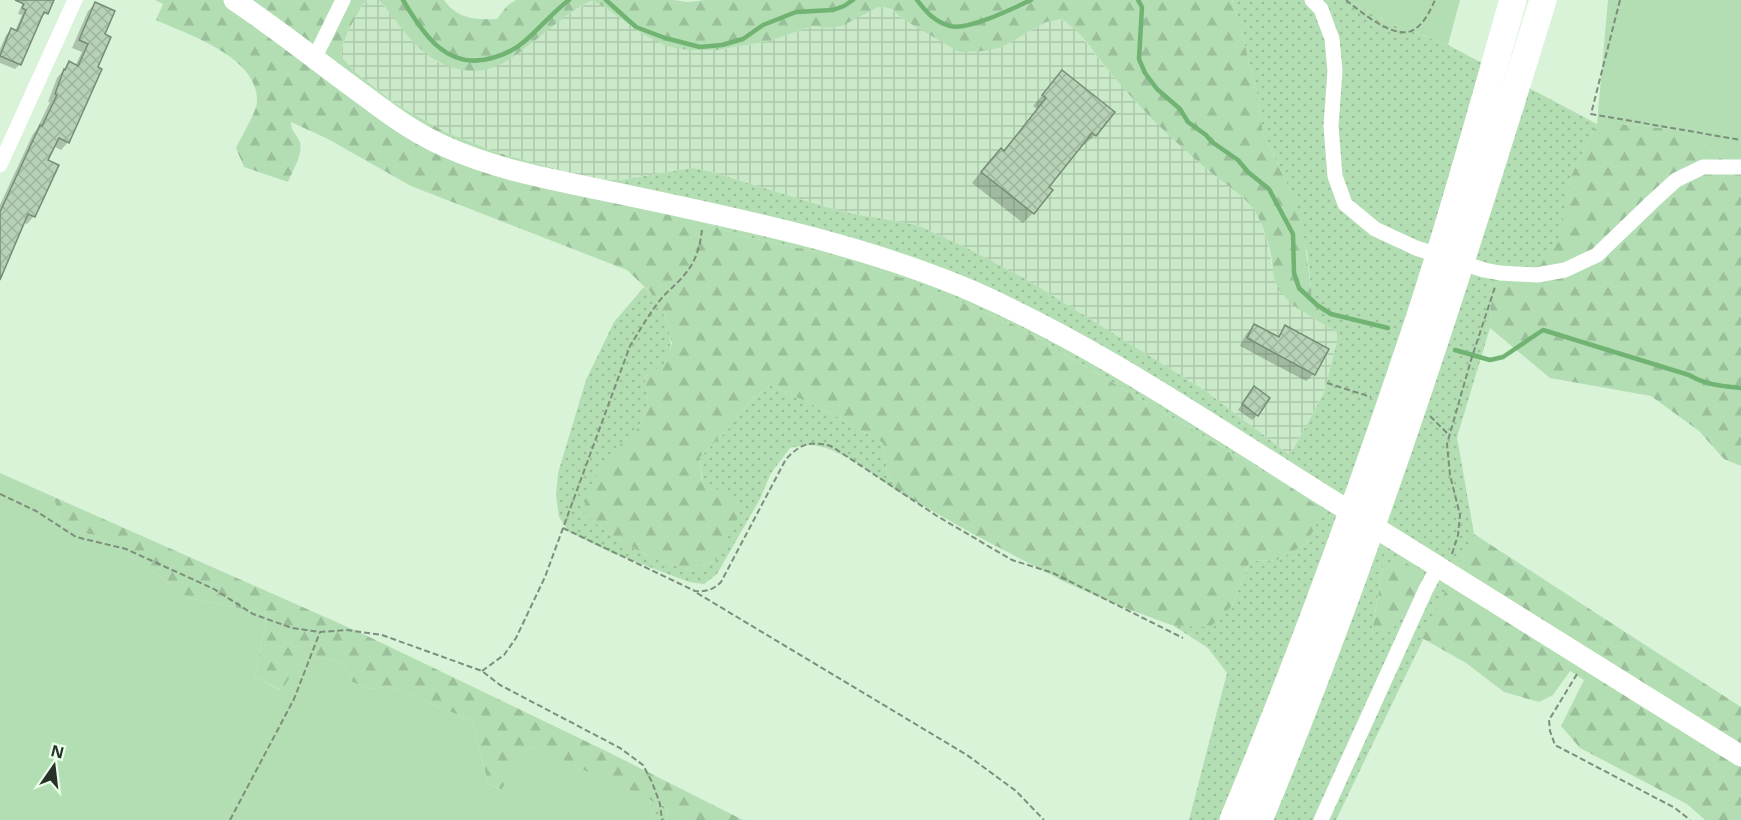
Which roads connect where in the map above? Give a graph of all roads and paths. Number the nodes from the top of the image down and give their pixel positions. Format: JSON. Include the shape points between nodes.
{"nodes":[{"id":1,"x":75,"y":0,"type":"edge"},
{"id":2,"x":234,"y":0,"type":"edge"},
{"id":3,"x":343,"y":0,"type":"edge"},
{"id":4,"x":1312,"y":0,"type":"edge"},
{"id":5,"x":1346,"y":0,"type":"edge"},
{"id":6,"x":1435,"y":0,"type":"edge"},
{"id":7,"x":1513,"y":0,"type":"edge"},
{"id":8,"x":1543,"y":0,"type":"edge"},
{"id":9,"x":1620,"y":0,"type":"edge"},
{"id":10,"x":314,"y":59,"type":"junction"},
{"id":11,"x":1741,"y":140,"type":"edge"},
{"id":12,"x":0,"y":165,"type":"edge"},
{"id":13,"x":1741,"y":167,"type":"edge"},
{"id":14,"x":704,"y":211,"type":"junction"},
{"id":15,"x":1462,"y":222,"type":"junction"},
{"id":16,"x":1500,"y":273,"type":"junction"},
{"id":17,"x":0,"y":494,"type":"edge"},
{"id":18,"x":562,"y":528,"type":"junction"},
{"id":19,"x":1441,"y":569,"type":"junction"},
{"id":20,"x":695,"y":591,"type":"junction"},
{"id":21,"x":1334,"y":598,"type":"junction"},
{"id":22,"x":320,"y":632,"type":"junction"},
{"id":23,"x":1183,"y":638,"type":"dead end"},
{"id":24,"x":1586,"y":660,"type":"junction"},
{"id":25,"x":482,"y":670,"type":"junction"},
{"id":26,"x":1741,"y":756,"type":"edge"},
{"id":27,"x":230,"y":820,"type":"edge"},
{"id":28,"x":662,"y":820,"type":"edge"},
{"id":29,"x":1044,"y":820,"type":"edge"},
{"id":30,"x":1233,"y":820,"type":"edge"},
{"id":31,"x":1259,"y":820,"type":"edge"},
{"id":32,"x":1321,"y":820,"type":"edge"},
{"id":33,"x":1690,"y":820,"type":"edge"}],
"edges":[{"from":1,"to":12,"type":"street"},
{"from":2,"to":10,"type":"main road"},
{"from":3,"to":10,"type":"street"},
{"from":4,"to":16,"type":"street","via":[[1320,9],[1332,39],[1335,72],[1331,126],[1335,176],[1345,204],[1375,229],[1416,248]]},
{"from":5,"to":6,"type":"path","via":[[1376,22],[1410,32],[1424,20]]},
{"from":7,"to":15,"type":"highway"},
{"from":8,"to":15,"type":"highway"},
{"from":9,"to":11,"type":"path","via":[[1591,114]]},
{"from":10,"to":14,"type":"main road","via":[[417,132],[445,147],[521,172]]},
{"from":13,"to":16,"type":"street","via":[[1703,167],[1676,180],[1597,255],[1565,270],[1537,275]]},
{"from":14,"to":18,"type":"path","via":[[694,264],[657,304],[630,346]]},
{"from":14,"to":19,"type":"main road","via":[[860,252],[969,290],[1048,327],[1150,386]]},
{"from":15,"to":21,"type":"highway","via":[[1414,332],[1354,507]]},
{"from":16,"to":19,"type":"path","via":[[1447,444],[1460,515],[1453,553]]},
{"from":17,"to":22,"type":"path","via":[[76,537],[126,549],[214,589],[253,614],[292,628]]},
{"from":18,"to":20,"type":"path"},
{"from":18,"to":25,"type":"path","via":[[545,577],[516,638],[504,655]]},
{"from":19,"to":24,"type":"main road"},
{"from":19,"to":32,"type":"street","via":[[1422,598]]},
{"from":20,"to":23,"type":"path","via":[[714,589],[721,582],[786,459],[798,447],[814,442],[831,446],[1012,560],[1053,573]]},
{"from":20,"to":29,"type":"path","via":[[967,755],[1016,791]]},
{"from":21,"to":30,"type":"highway"},
{"from":21,"to":31,"type":"highway","via":[[1294,736]]},
{"from":22,"to":25,"type":"path","via":[[347,630],[382,635]]},
{"from":22,"to":27,"type":"path","via":[[294,699]]},
{"from":24,"to":26,"type":"main road"},
{"from":24,"to":33,"type":"path","via":[[1550,720],[1555,745],[1675,808]]},
{"from":25,"to":28,"type":"path","via":[[500,686],[620,748],[643,765],[660,804]]}]}
